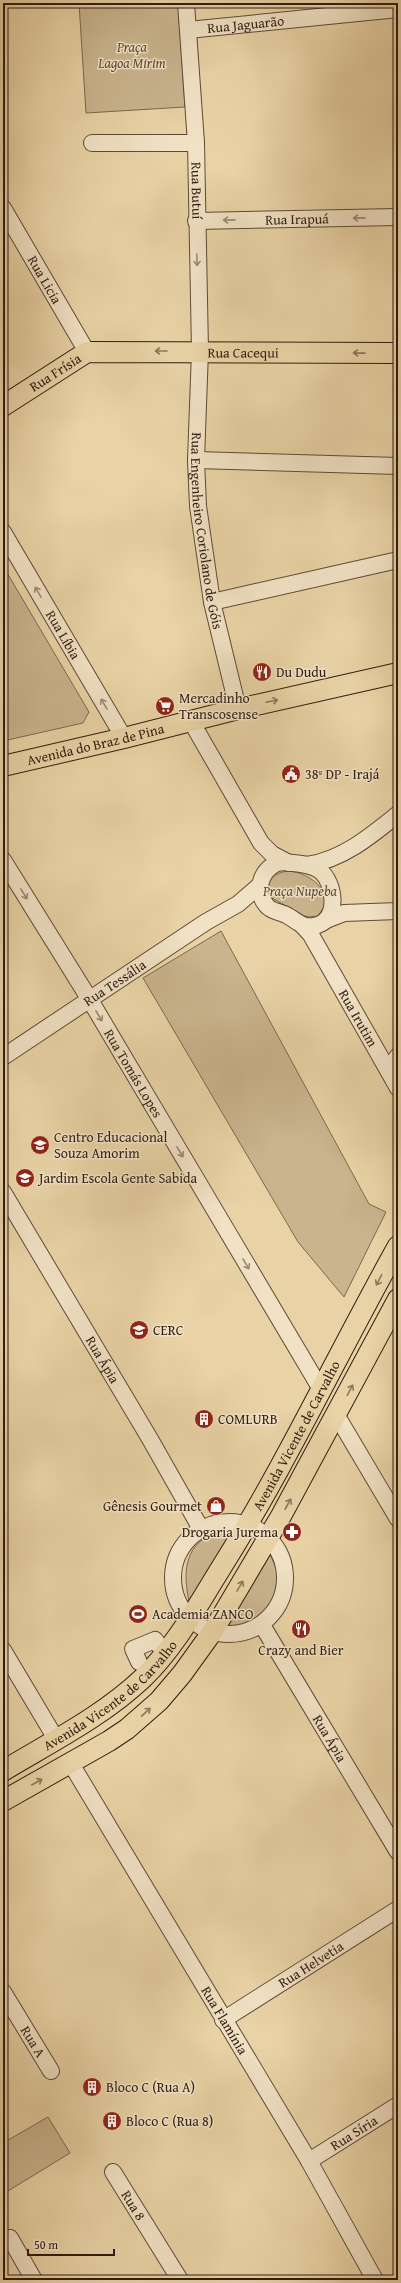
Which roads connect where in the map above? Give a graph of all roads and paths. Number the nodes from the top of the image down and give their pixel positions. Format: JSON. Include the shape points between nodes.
{"nodes":[{"id":1,"x":186,"y":3,"type":"edge"},
{"id":2,"x":397,"y":3,"type":"edge"},
{"id":3,"x":398,"y":9,"type":"edge"},
{"id":4,"x":398,"y":13,"type":"edge"},
{"id":5,"x":188,"y":30,"type":"junction"},
{"id":6,"x":92,"y":143,"type":"dead end"},
{"id":7,"x":196,"y":143,"type":"junction"},
{"id":8,"x":3,"y":208,"type":"edge"},
{"id":9,"x":398,"y":217,"type":"edge"},
{"id":10,"x":196,"y":221,"type":"junction"},
{"id":11,"x":200,"y":351,"type":"junction"},
{"id":12,"x":87,"y":352,"type":"junction"},
{"id":13,"x":398,"y":353,"type":"edge"},
{"id":14,"x":3,"y":406,"type":"edge"},
{"id":15,"x":196,"y":460,"type":"junction"},
{"id":16,"x":398,"y":466,"type":"edge"},
{"id":17,"x":3,"y":532,"type":"edge"},
{"id":18,"x":398,"y":560,"type":"edge"},
{"id":19,"x":212,"y":602,"type":"junction"},
{"id":20,"x":398,"y":673,"type":"edge"},
{"id":21,"x":238,"y":709,"type":"junction"},
{"id":22,"x":191,"y":720,"type":"junction"},
{"id":23,"x":124,"y":738,"type":"junction"},
{"id":24,"x":3,"y":766,"type":"edge"},
{"id":25,"x":398,"y":814,"type":"edge"},
{"id":26,"x":261,"y":843,"type":"junction"},
{"id":27,"x":341,"y":855,"type":"junction"},
{"id":28,"x":3,"y":860,"type":"edge"},
{"id":29,"x":289,"y":862,"type":"junction"},
{"id":30,"x":307,"y":865,"type":"junction"},
{"id":31,"x":262,"y":879,"type":"junction"},
{"id":32,"x":331,"y":889,"type":"junction"},
{"id":33,"x":273,"y":910,"type":"junction"},
{"id":34,"x":228,"y":911,"type":"junction"},
{"id":35,"x":363,"y":911,"type":"junction"},
{"id":36,"x":398,"y":911,"type":"edge"},
{"id":37,"x":324,"y":922,"type":"junction"},
{"id":38,"x":302,"y":924,"type":"junction"},
{"id":39,"x":318,"y":948,"type":"junction"},
{"id":40,"x":90,"y":1000,"type":"junction"},
{"id":41,"x":398,"y":1056,"type":"edge"},
{"id":42,"x":3,"y":1058,"type":"edge"},
{"id":43,"x":388,"y":1070,"type":"junction"},
{"id":44,"x":398,"y":1088,"type":"edge"},
{"id":45,"x":3,"y":1192,"type":"edge"},
{"id":46,"x":398,"y":1246,"type":"edge"},
{"id":47,"x":398,"y":1299,"type":"edge"},
{"id":48,"x":322,"y":1391,"type":"junction"},
{"id":49,"x":337,"y":1416,"type":"junction"},
{"id":50,"x":398,"y":1519,"type":"edge"},
{"id":51,"x":247,"y":1526,"type":"junction"},
{"id":52,"x":201,"y":1529,"type":"junction"},
{"id":53,"x":268,"y":1537,"type":"junction"},
{"id":54,"x":190,"y":1617,"type":"junction"},
{"id":55,"x":262,"y":1625,"type":"junction"},
{"id":56,"x":213,"y":1632,"type":"junction"},
{"id":57,"x":3,"y":1650,"type":"edge"},
{"id":58,"x":165,"y":1653,"type":"junction"},
{"id":59,"x":139,"y":1662,"type":"dead end"},
{"id":60,"x":56,"y":1739,"type":"junction"},
{"id":61,"x":70,"y":1762,"type":"junction"},
{"id":62,"x":3,"y":1770,"type":"edge"},
{"id":63,"x":3,"y":1801,"type":"edge"},
{"id":64,"x":398,"y":1852,"type":"edge"},
{"id":65,"x":398,"y":1909,"type":"edge"},
{"id":66,"x":3,"y":1992,"type":"edge"},
{"id":67,"x":223,"y":2020,"type":"junction"},
{"id":68,"x":51,"y":2071,"type":"dead end"},
{"id":69,"x":398,"y":2105,"type":"edge"},
{"id":70,"x":309,"y":2161,"type":"junction"},
{"id":71,"x":113,"y":2172,"type":"dead end"},
{"id":72,"x":10,"y":2238,"type":"dead end"},
{"id":73,"x":34,"y":2280,"type":"edge"},
{"id":74,"x":180,"y":2280,"type":"edge"},
{"id":75,"x":375,"y":2280,"type":"edge"}],
"edges":[{"from":1,"to":5,"type":"street","name":"Rua Butuí"},
{"from":2,"to":3,"type":"street"},
{"from":3,"to":4,"type":"street"},
{"from":3,"to":5,"type":"street","name":"Rua Jaguarão"},
{"from":5,"to":7,"type":"street","name":"Rua Butuí"},
{"from":6,"to":7,"type":"street"},
{"from":7,"to":10,"type":"street","name":"Rua Butuí"},
{"from":8,"to":12,"type":"street","name":"Rua Licia"},
{"from":9,"to":10,"type":"street","name":"Rua Irapuá","one_way":true},
{"from":10,"to":11,"type":"street","name":"Rua Butuí","one_way":true},
{"from":11,"to":12,"type":"main road","name":"Rua Cacequi","one_way":true},
{"from":13,"to":11,"type":"main road","name":"Rua Cacequi","one_way":true},
{"from":11,"to":15,"type":"street","name":"Rua Engenheiro Coriolano de Góis"},
{"from":12,"to":14,"type":"main road","name":"Rua Frísia"},
{"from":15,"to":16,"type":"street"},
{"from":15,"to":19,"type":"street","name":"Rua Engenheiro Coriolano de Góis","via":[[198,506]]},
{"from":23,"to":17,"type":"street","name":"Rua Líbia","one_way":true},
{"from":18,"to":19,"type":"street"},
{"from":19,"to":21,"type":"street","name":"Rua Engenheiro Coriolano de Góis"},
{"from":21,"to":20,"type":"main road","name":"Avenida do Braz de Pina","one_way":true},
{"from":21,"to":22,"type":"main road","name":"Avenida do Braz de Pina"},
{"from":22,"to":23,"type":"main road","name":"Avenida do Braz de Pina"},
{"from":22,"to":26,"type":"street"},
{"from":23,"to":24,"type":"main road","name":"Avenida do Braz de Pina"},
{"from":25,"to":27,"type":"street"},
{"from":26,"to":29,"type":"street","via":[[272,854]]},
{"from":26,"to":31,"type":"street"},
{"from":27,"to":30,"type":"street","via":[[328,861]]},
{"from":27,"to":32,"type":"street","via":[[331,869]]},
{"from":28,"to":40,"type":"street","name":"Rua Tomás Lopes","one_way":true},
{"from":29,"to":30,"type":"street"},
{"from":29,"to":31,"type":"street","via":[[276,864]]},
{"from":30,"to":32,"type":"street","via":[[321,872]]},
{"from":31,"to":33,"type":"street","via":[[264,902]]},
{"from":31,"to":34,"type":"street","name":"Rua Tessália","via":[[248,897]]},
{"from":32,"to":35,"type":"street","via":[[345,906]]},
{"from":32,"to":37,"type":"street","via":[[331,910]]},
{"from":33,"to":34,"type":"street","name":"Rua Tessália","via":[[250,908]]},
{"from":33,"to":38,"type":"street"},
{"from":34,"to":40,"type":"street","name":"Rua Tessália","via":[[206,922]]},
{"from":35,"to":36,"type":"street"},
{"from":35,"to":37,"type":"street","via":[[340,914]]},
{"from":37,"to":38,"type":"street","via":[[312,927]]},
{"from":37,"to":39,"type":"street","via":[[317,934]]},
{"from":38,"to":39,"type":"street","name":"Rua Irutim"},
{"from":39,"to":43,"type":"street","name":"Rua Irutim"},
{"from":40,"to":42,"type":"street","name":"Rua Tessália"},
{"from":40,"to":48,"type":"street","name":"Rua Tomás Lopes","one_way":true},
{"from":41,"to":43,"type":"street"},
{"from":43,"to":44,"type":"street","name":"Rua Irutim"},
{"from":45,"to":52,"type":"street","name":"Rua Ápia"},
{"from":46,"to":48,"type":"main road","name":"Avenida Vicente de Carvalho","one_way":true},
{"from":49,"to":47,"type":"main road","name":"Avenida Vicente de Carvalho","one_way":true},
{"from":48,"to":51,"type":"main road","name":"Avenida Vicente de Carvalho"},
{"from":49,"to":50,"type":"street"},
{"from":53,"to":49,"type":"main road","name":"Avenida Vicente de Carvalho","one_way":true},
{"from":51,"to":52,"type":"street","via":[[232,1522],[216,1523]]},
{"from":51,"to":53,"type":"street"},
{"from":51,"to":54,"type":"main road","name":"Avenida Vicente de Carvalho"},
{"from":52,"to":54,"type":"street","via":[[180,1549],[174,1563],[172,1578],[174,1592]]},
{"from":53,"to":55,"type":"street","via":[[284,1561],[286,1590],[277,1610]]},
{"from":56,"to":53,"type":"main road","name":"Avenida Vicente de Carvalho","one_way":true},
{"from":54,"to":56,"type":"street"},
{"from":54,"to":58,"type":"main road","name":"Avenida Vicente de Carvalho"},
{"from":55,"to":56,"type":"street","via":[[236,1634]]},
{"from":55,"to":64,"type":"street","name":"Rua Ápia"},
{"from":61,"to":56,"type":"main road","name":"Avenida Vicente de Carvalho","one_way":true,"via":[[109,1741],[142,1716],[170,1690]]},
{"from":57,"to":60,"type":"street"},
{"from":58,"to":59,"type":"street","via":[[155,1640],[133,1649]]},
{"from":58,"to":60,"type":"main road","name":"Avenida Vicente de Carvalho","via":[[143,1678],[114,1702]]},
{"from":60,"to":62,"type":"main road","name":"Avenida Vicente de Carvalho"},
{"from":63,"to":61,"type":"main road","name":"Avenida Vicente de Carvalho","one_way":true},
{"from":61,"to":67,"type":"street","name":"Rua Flamínia"},
{"from":65,"to":67,"type":"street","name":"Rua Helvetia"},
{"from":66,"to":68,"type":"street","name":"Rua A"},
{"from":67,"to":70,"type":"street","name":"Rua Flamínia"},
{"from":69,"to":70,"type":"street","name":"Rua Síria"},
{"from":70,"to":75,"type":"street","name":"Rua Flamínia"},
{"from":71,"to":74,"type":"street","name":"Rua 8"},
{"from":72,"to":73,"type":"street"}]}
